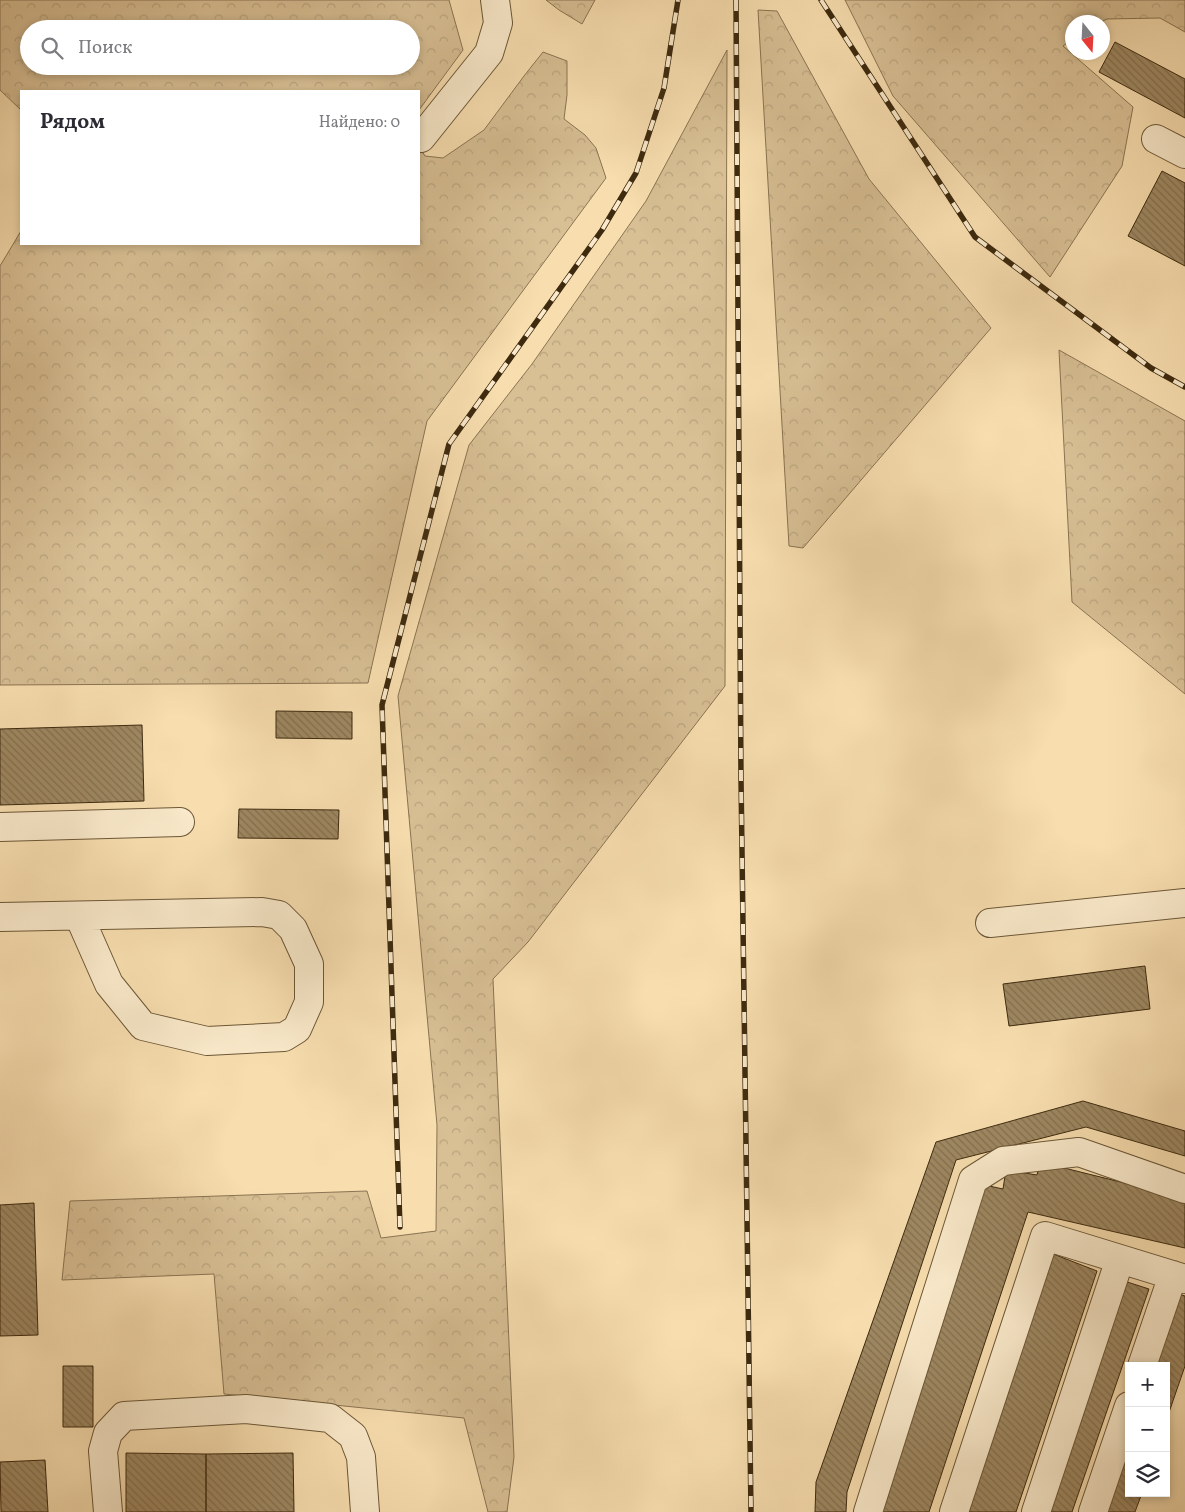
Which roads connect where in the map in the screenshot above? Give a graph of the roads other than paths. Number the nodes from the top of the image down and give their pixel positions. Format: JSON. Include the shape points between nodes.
{"nodes":[{"id":1,"x":495,"y":0,"type":"edge"},
{"id":2,"x":421,"y":138,"type":"dead end"},
{"id":3,"x":1156,"y":139,"type":"dead end"},
{"id":4,"x":1185,"y":154,"type":"edge"},
{"id":5,"x":180,"y":822,"type":"dead end"},
{"id":6,"x":0,"y":827,"type":"edge"},
{"id":7,"x":1185,"y":903,"type":"edge"},
{"id":8,"x":79,"y":916,"type":"junction"},
{"id":9,"x":0,"y":918,"type":"edge"},
{"id":10,"x":990,"y":923,"type":"dead end"},
{"id":11,"x":1185,"y":1189,"type":"edge"},
{"id":12,"x":1120,"y":1259,"type":"junction"},
{"id":13,"x":1179,"y":1277,"type":"edge"},
{"id":14,"x":1144,"y":1362,"type":"edge"},
{"id":15,"x":1129,"y":1407,"type":"edge"},
{"id":16,"x":108,"y":1512,"type":"edge"},
{"id":17,"x":365,"y":1512,"type":"edge"},
{"id":18,"x":868,"y":1512,"type":"edge"},
{"id":19,"x":954,"y":1512,"type":"edge"},
{"id":20,"x":1036,"y":1512,"type":"edge"},
{"id":21,"x":1093,"y":1512,"type":"edge"}],
"edges":[{"from":1,"to":2,"type":"lane","via":[[498,23],[489,53]]},
{"from":3,"to":4,"type":"lane"},
{"from":5,"to":6,"type":"lane"},
{"from":7,"to":10,"type":"lane"},
{"from":8,"to":8,"type":"lane","via":[[262,912],[279,915],[293,929],[309,964],[309,1002],[297,1029],[284,1037],[207,1041],[143,1026],[109,984]]},
{"from":8,"to":9,"type":"lane"},
{"from":11,"to":18,"type":"lane","via":[[1079,1152],[1003,1161],[973,1180]]},
{"from":12,"to":13,"type":"lane"},
{"from":12,"to":19,"type":"lane","via":[[1045,1236]]},
{"from":12,"to":20,"type":"lane"},
{"from":13,"to":14,"type":"lane"},
{"from":15,"to":21,"type":"lane"},
{"from":16,"to":17,"type":"lane","via":[[103,1451],[108,1433],[124,1416],[246,1409],[330,1418],[352,1436],[361,1457]]}]}
